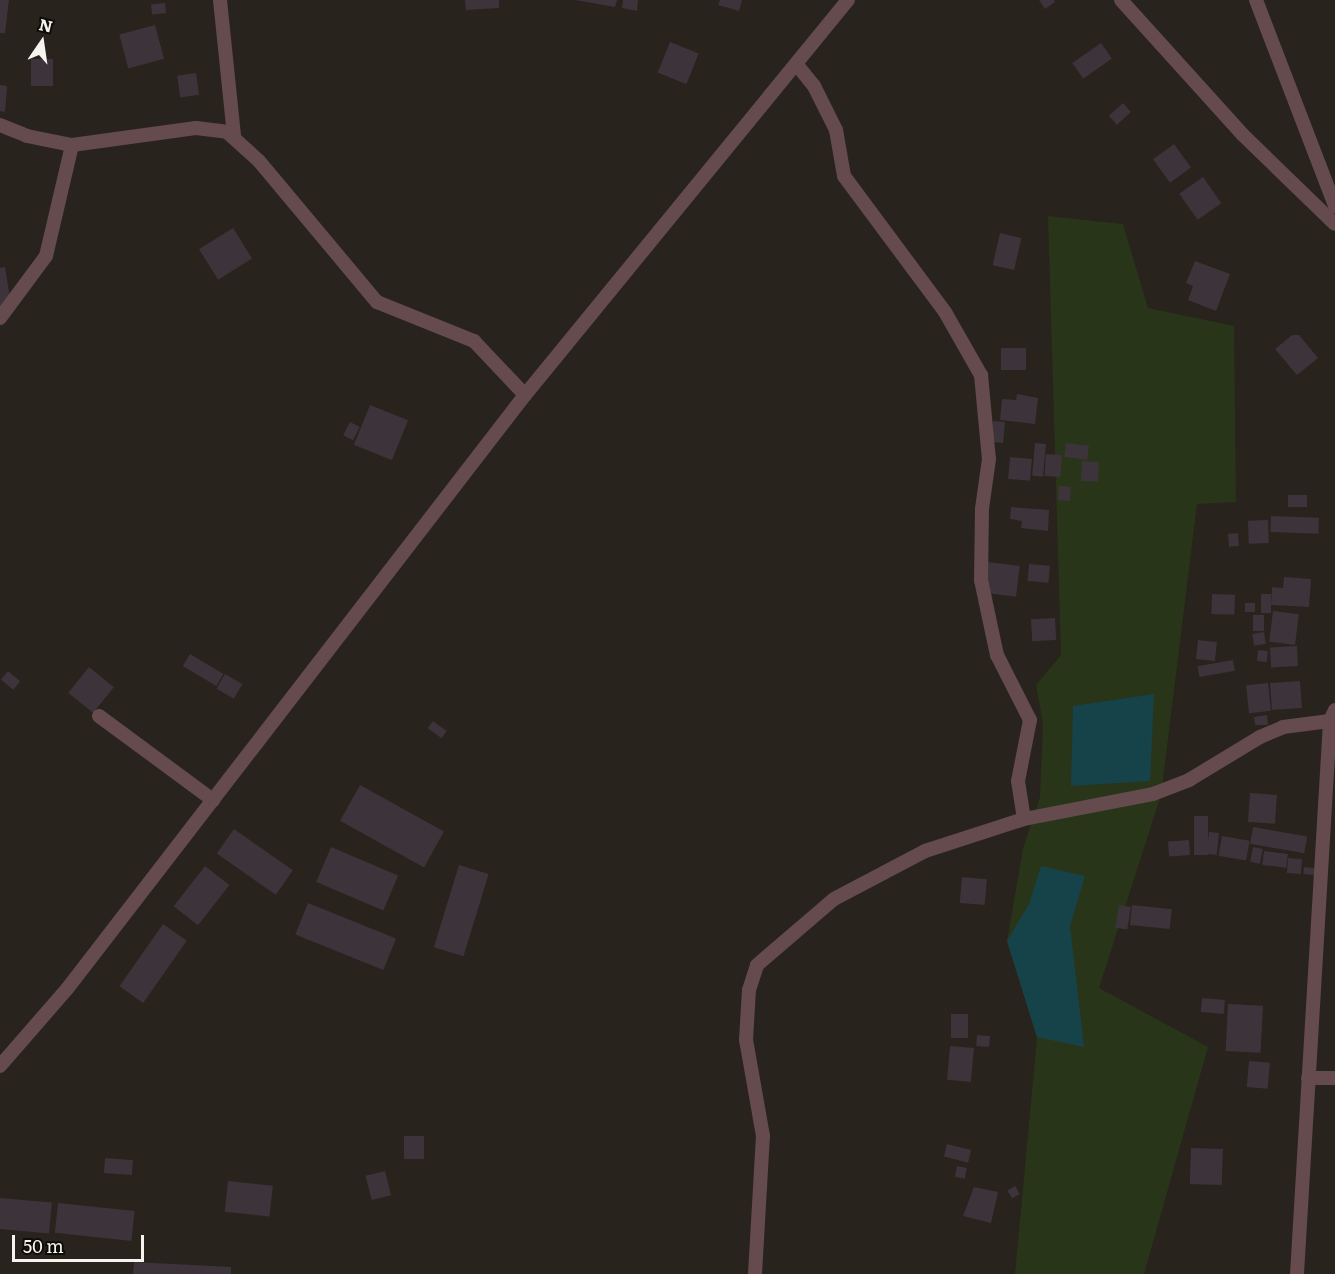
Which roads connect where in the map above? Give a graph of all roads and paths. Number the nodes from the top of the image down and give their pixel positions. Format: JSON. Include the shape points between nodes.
{"nodes":[{"id":1,"x":220,"y":0,"type":"edge"},
{"id":2,"x":848,"y":0,"type":"edge"},
{"id":3,"x":1120,"y":0,"type":"edge"},
{"id":4,"x":1256,"y":0,"type":"edge"},
{"id":5,"x":1267,"y":0,"type":"edge"},
{"id":6,"x":1264,"y":20,"type":"junction"},
{"id":7,"x":797,"y":65,"type":"junction"},
{"id":8,"x":0,"y":125,"type":"edge"},
{"id":9,"x":234,"y":135,"type":"junction"},
{"id":10,"x":72,"y":145,"type":"junction"},
{"id":11,"x":1335,"y":206,"type":"edge"},
{"id":12,"x":1335,"y":224,"type":"edge"},
{"id":13,"x":0,"y":318,"type":"edge"},
{"id":14,"x":525,"y":395,"type":"junction"},
{"id":15,"x":99,"y":716,"type":"dead end"},
{"id":16,"x":1332,"y":716,"type":"edge"},
{"id":17,"x":213,"y":800,"type":"junction"},
{"id":18,"x":1024,"y":819,"type":"junction"},
{"id":19,"x":0,"y":1066,"type":"edge"},
{"id":20,"x":1308,"y":1078,"type":"junction"},
{"id":21,"x":1335,"y":1078,"type":"edge"},
{"id":22,"x":754,"y":1274,"type":"edge"},
{"id":23,"x":1297,"y":1274,"type":"edge"}],
"edges":[{"from":1,"to":9,"type":"street"},
{"from":2,"to":7,"type":"street"},
{"from":3,"to":12,"type":"street","via":[[1242,134]]},
{"from":4,"to":6,"type":"street"},
{"from":5,"to":6,"type":"street"},
{"from":6,"to":11,"type":"street"},
{"from":7,"to":14,"type":"street"},
{"from":7,"to":18,"type":"street","via":[[814,86],[836,130],[844,176],[945,312],[981,375],[989,459],[982,509],[982,590],[997,655],[1030,720],[1018,781]]},
{"from":8,"to":10,"type":"street","via":[[27,136]]},
{"from":9,"to":10,"type":"street","via":[[196,128]]},
{"from":9,"to":14,"type":"street","via":[[377,302],[474,341]]},
{"from":10,"to":13,"type":"street","via":[[46,256]]},
{"from":14,"to":17,"type":"street"},
{"from":15,"to":17,"type":"street"},
{"from":16,"to":18,"type":"street","via":[[1260,737],[1189,780],[1153,794]]},
{"from":16,"to":20,"type":"street"},
{"from":17,"to":19,"type":"street","via":[[67,989]]},
{"from":18,"to":22,"type":"street","via":[[925,851],[873,878],[797,926],[756,964],[749,990],[746,1040],[763,1136]]},
{"from":20,"to":21,"type":"street"},
{"from":20,"to":23,"type":"street"}]}
